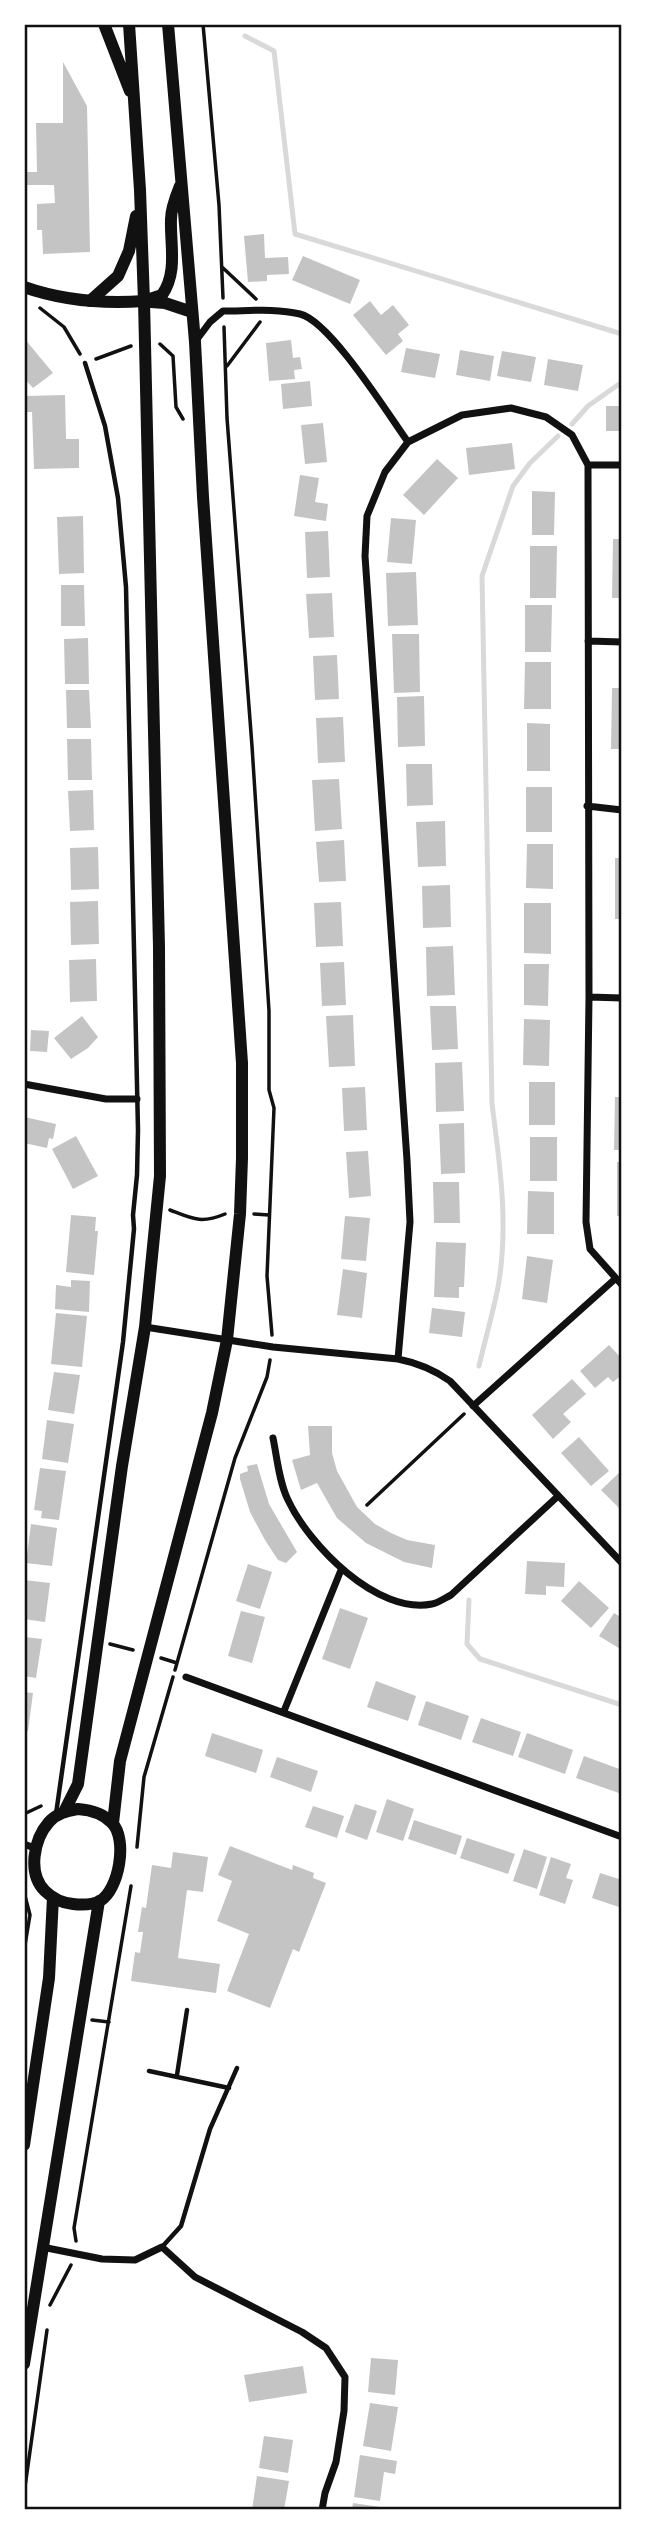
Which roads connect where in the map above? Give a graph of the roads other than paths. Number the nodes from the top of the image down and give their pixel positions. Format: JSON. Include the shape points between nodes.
{"nodes":[{"id":1,"x":104,"y":24,"type":"edge"},
{"id":2,"x":129,"y":24,"type":"edge"},
{"id":3,"x":168,"y":24,"type":"edge"},
{"id":4,"x":135,"y":105,"type":"junction"},
{"id":5,"x":182,"y":179,"type":"junction"},
{"id":6,"x":140,"y":190,"type":"junction"},
{"id":7,"x":24,"y":287,"type":"edge"},
{"id":8,"x":90,"y":301,"type":"junction"},
{"id":9,"x":144,"y":301,"type":"junction"},
{"id":10,"x":192,"y":312,"type":"junction"},
{"id":11,"x":195,"y":342,"type":"junction"},
{"id":12,"x":85,"y":363,"type":"road end"},
{"id":13,"x":408,"y":442,"type":"junction"},
{"id":14,"x":588,"y":465,"type":"junction"},
{"id":15,"x":621,"y":465,"type":"edge"},
{"id":16,"x":588,"y":640,"type":"junction"},
{"id":17,"x":621,"y":642,"type":"edge"},
{"id":18,"x":587,"y":806,"type":"junction"},
{"id":19,"x":621,"y":810,"type":"edge"},
{"id":20,"x":589,"y":997,"type":"junction"},
{"id":21,"x":621,"y":998,"type":"edge"},
{"id":22,"x":24,"y":1084,"type":"edge"},
{"id":23,"x":137,"y":1099,"type":"junction"},
{"id":24,"x":618,"y":1282,"type":"edge"},
{"id":25,"x":145,"y":1327,"type":"junction"},
{"id":26,"x":227,"y":1340,"type":"junction"},
{"id":27,"x":398,"y":1359,"type":"junction"},
{"id":28,"x":473,"y":1406,"type":"junction"},
{"id":29,"x":273,"y":1437,"type":"dead end"},
{"id":30,"x":557,"y":1497,"type":"junction"},
{"id":31,"x":621,"y":1563,"type":"edge"},
{"id":32,"x":341,"y":1570,"type":"junction"},
{"id":33,"x":186,"y":1677,"type":"dead end"},
{"id":34,"x":284,"y":1711,"type":"junction"},
{"id":35,"x":60,"y":1814,"type":"junction"},
{"id":36,"x":113,"y":1823,"type":"junction"},
{"id":37,"x":621,"y":1837,"type":"edge"},
{"id":38,"x":31,"y":1846,"type":"edge"},
{"id":39,"x":53,"y":1897,"type":"junction"},
{"id":40,"x":99,"y":1901,"type":"junction"},
{"id":41,"x":187,"y":2010,"type":"dead end"},
{"id":42,"x":237,"y":2068,"type":"dead end"},
{"id":43,"x":149,"y":2071,"type":"dead end"},
{"id":44,"x":177,"y":2075,"type":"junction"},
{"id":45,"x":229,"y":2088,"type":"junction"},
{"id":46,"x":24,"y":2145,"type":"edge"},
{"id":47,"x":42,"y":2247,"type":"junction"},
{"id":48,"x":162,"y":2247,"type":"junction"},
{"id":49,"x":24,"y":2364,"type":"edge"},
{"id":50,"x":322,"y":2510,"type":"edge"}],
"edges":[{"from":1,"to":4,"type":"main road"},
{"from":2,"to":4,"type":"main road"},
{"from":3,"to":5,"type":"main road"},
{"from":4,"to":6,"type":"main road"},
{"from":5,"to":9,"type":"main road","via":[[171,214],[173,273],[164,294]]},
{"from":5,"to":10,"type":"main road"},
{"from":6,"to":8,"type":"main road","via":[[130,251],[118,276]]},
{"from":6,"to":9,"type":"main road"},
{"from":7,"to":8,"type":"main road","via":[[54,298]]},
{"from":8,"to":9,"type":"main road"},
{"from":9,"to":10,"type":"main road"},
{"from":9,"to":25,"type":"main road","via":[[160,1176]]},
{"from":10,"to":11,"type":"main road"},
{"from":11,"to":13,"type":"street","via":[[223,311],[302,314],[328,332]]},
{"from":11,"to":26,"type":"main road","via":[[242,1063],[240,1214]]},
{"from":12,"to":23,"type":"lane","via":[[105,426],[118,498],[125,587]]},
{"from":13,"to":14,"type":"street","via":[[462,415],[511,408],[546,416],[572,435]]},
{"from":13,"to":27,"type":"street","via":[[385,472],[367,516],[365,556],[410,1222]]},
{"from":14,"to":15,"type":"street"},
{"from":14,"to":16,"type":"street"},
{"from":16,"to":17,"type":"street"},
{"from":16,"to":18,"type":"street"},
{"from":18,"to":19,"type":"street"},
{"from":18,"to":20,"type":"street"},
{"from":20,"to":21,"type":"street"},
{"from":20,"to":24,"type":"street","via":[[586,1222],[590,1249]]},
{"from":22,"to":23,"type":"street","via":[[106,1099]]},
{"from":23,"to":35,"type":"lane","via":[[134,1229],[123,1342]]},
{"from":24,"to":28,"type":"street"},
{"from":25,"to":26,"type":"street"},
{"from":25,"to":35,"type":"main road","via":[[78,1784]]},
{"from":26,"to":27,"type":"street"},
{"from":26,"to":36,"type":"main road","via":[[120,1762]]},
{"from":27,"to":28,"type":"street","via":[[434,1370]]},
{"from":28,"to":30,"type":"street"},
{"from":29,"to":32,"type":"street","via":[[287,1499],[313,1540]]},
{"from":30,"to":31,"type":"street"},
{"from":30,"to":32,"type":"street","via":[[451,1595],[434,1604],[411,1605],[384,1596]]},
{"from":32,"to":34,"type":"street"},
{"from":33,"to":34,"type":"street"},
{"from":34,"to":37,"type":"street"},
{"from":35,"to":36,"type":"main road","via":[[90,1810]]},
{"from":35,"to":38,"type":"main road"},
{"from":36,"to":40,"type":"main road","via":[[120,1842],[119,1864],[109,1892]]},
{"from":38,"to":39,"type":"main road","via":[[36,1874]]},
{"from":39,"to":40,"type":"main road","via":[[81,1905]]},
{"from":39,"to":46,"type":"main road","via":[[49,1978]]},
{"from":40,"to":47,"type":"main road"},
{"from":41,"to":44,"type":"lane"},
{"from":42,"to":45,"type":"lane"},
{"from":43,"to":44,"type":"lane"},
{"from":44,"to":45,"type":"lane"},
{"from":45,"to":48,"type":"lane","via":[[210,2129],[181,2226]]},
{"from":47,"to":48,"type":"street","via":[[102,2259],[135,2260]]},
{"from":47,"to":49,"type":"main road"},
{"from":48,"to":50,"type":"street","via":[[195,2277],[326,2348],[345,2376],[344,2411]]}]}
